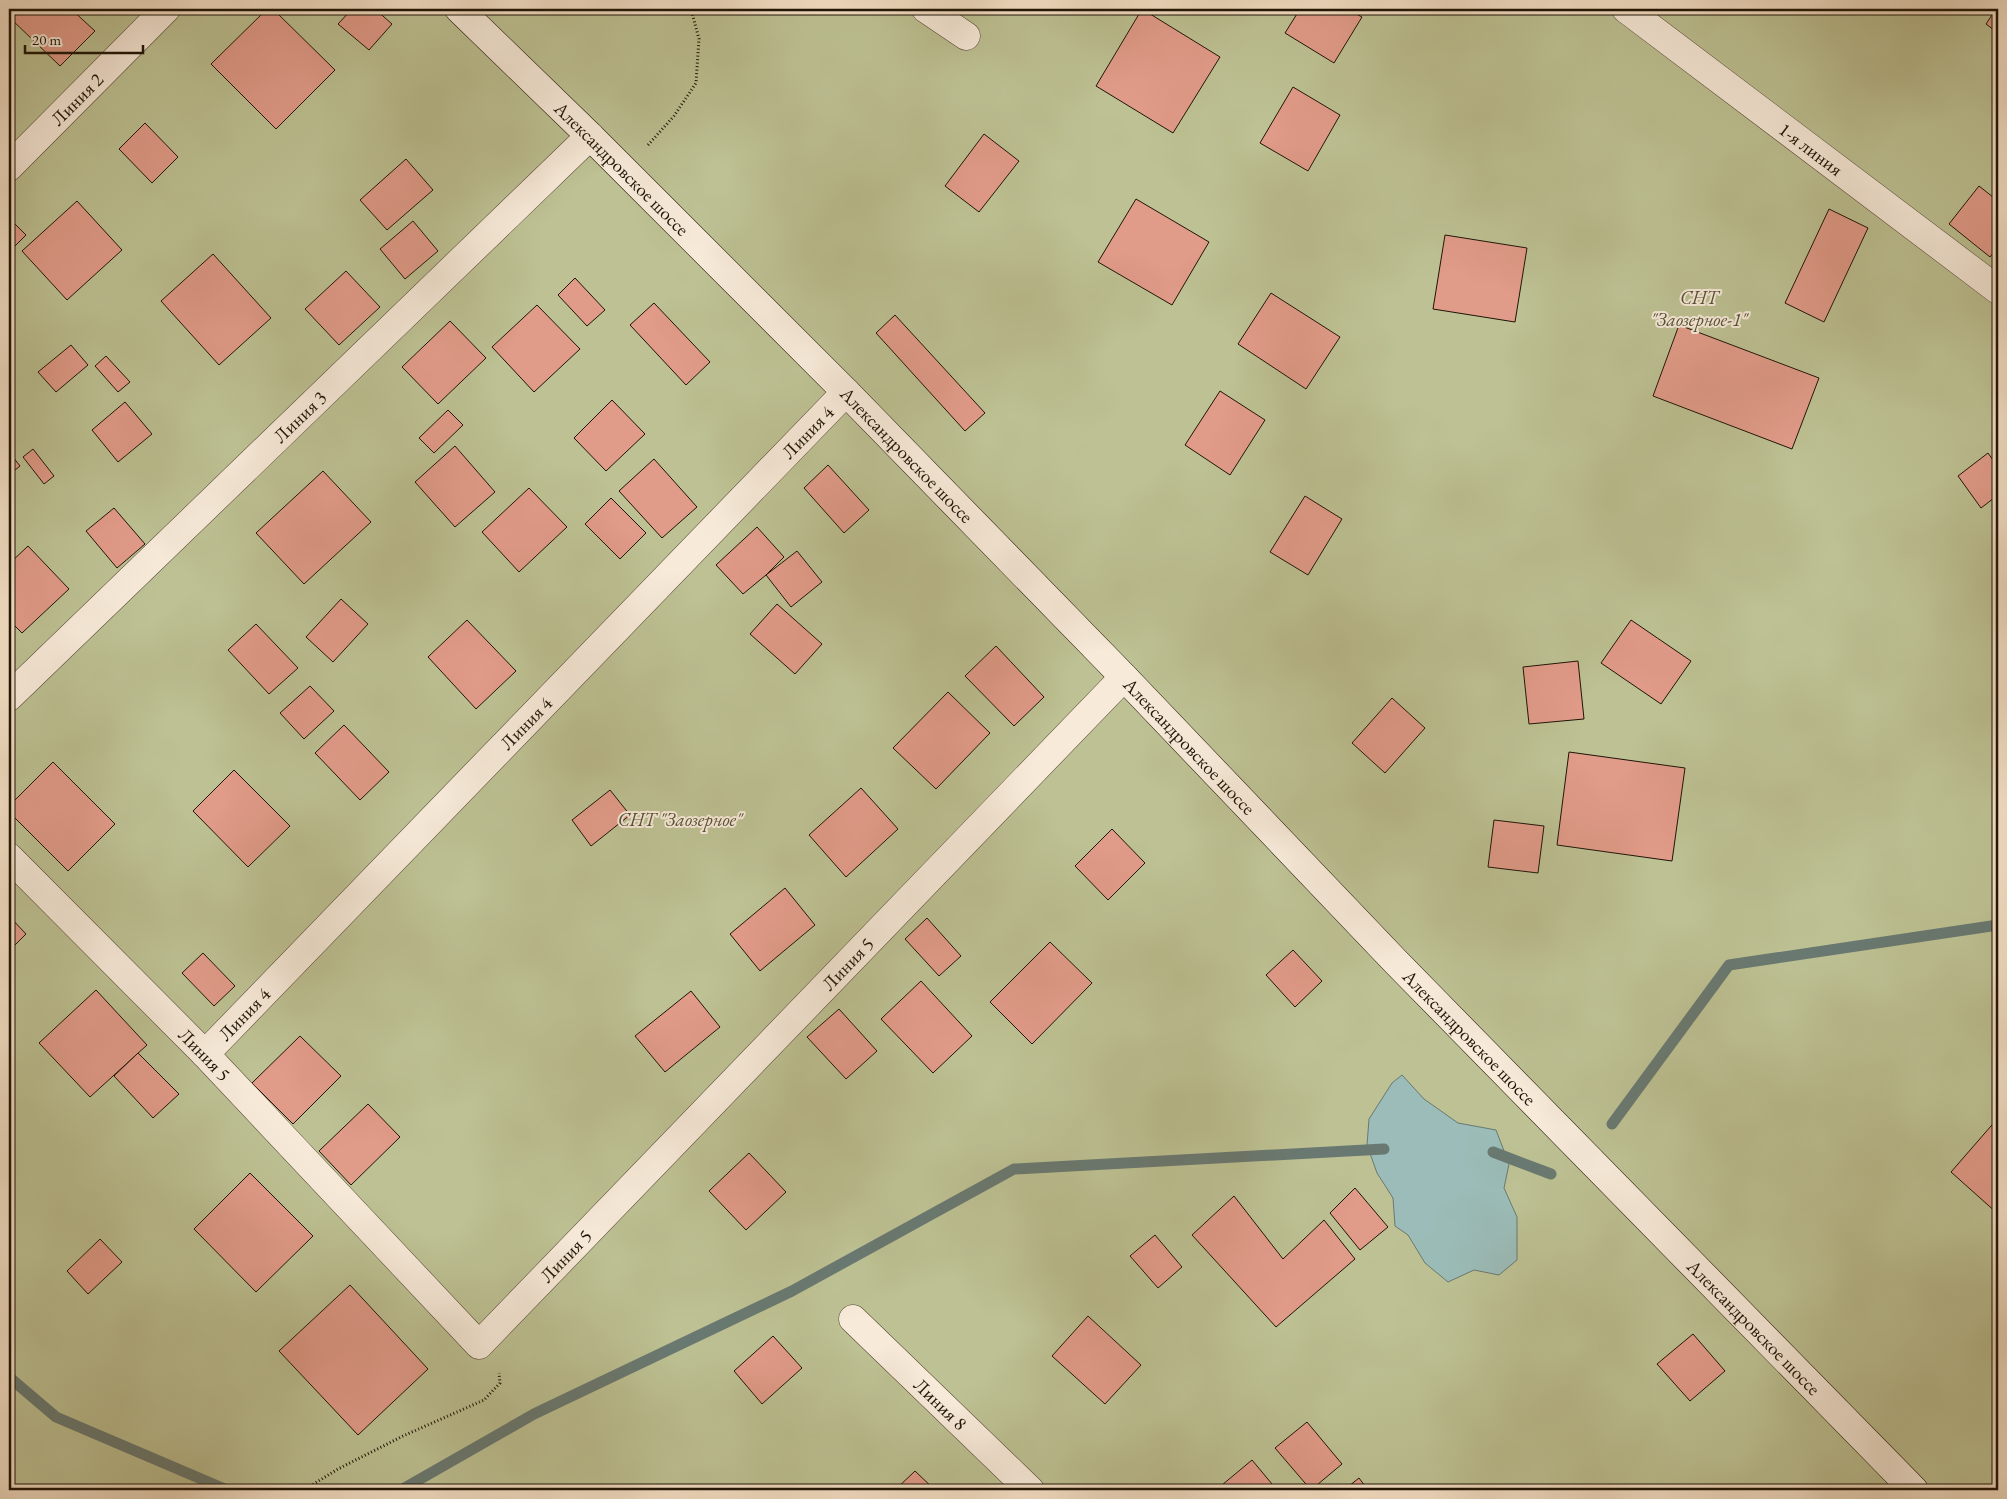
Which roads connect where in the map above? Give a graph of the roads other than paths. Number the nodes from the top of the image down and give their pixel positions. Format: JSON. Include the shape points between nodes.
{"nodes":[{"id":1,"x":166,"y":9,"type":"edge"},
{"id":2,"x":459,"y":9,"type":"edge"},
{"id":3,"x":926,"y":9,"type":"edge"},
{"id":4,"x":1626,"y":9,"type":"edge"},
{"id":5,"x":966,"y":36,"type":"dead end"},
{"id":6,"x":590,"y":136,"type":"junction"},
{"id":7,"x":9,"y":167,"type":"edge"},
{"id":8,"x":1998,"y":290,"type":"edge"},
{"id":9,"x":846,"y":392,"type":"junction"},
{"id":10,"x":1124,"y":677,"type":"junction"},
{"id":11,"x":9,"y":697,"type":"edge"},
{"id":12,"x":9,"y":857,"type":"edge"},
{"id":13,"x":206,"y":1054,"type":"junction"},
{"id":14,"x":853,"y":1319,"type":"dead end"},
{"id":15,"x":1030,"y":1490,"type":"edge"},
{"id":16,"x":1914,"y":1490,"type":"edge"}],
"edges":[{"from":1,"to":7,"type":"street","name":"Линия 2"},
{"from":2,"to":6,"type":"street","name":"Александровское шоссе"},
{"from":3,"to":5,"type":"street"},
{"from":4,"to":8,"type":"street","name":"1-я линия"},
{"from":6,"to":9,"type":"street","name":"Александровское шоссе"},
{"from":6,"to":11,"type":"street","name":"Линия 3"},
{"from":9,"to":10,"type":"street","name":"Александровское шоссе"},
{"from":9,"to":13,"type":"street","name":"Линия 4"},
{"from":10,"to":13,"type":"street","name":"Линия 5","via":[[479,1345]]},
{"from":10,"to":16,"type":"street","name":"Александровское шоссе","via":[[1396,962]]},
{"from":12,"to":13,"type":"street","name":"Линия 5"},
{"from":14,"to":15,"type":"street","name":"Линия 8"}]}
